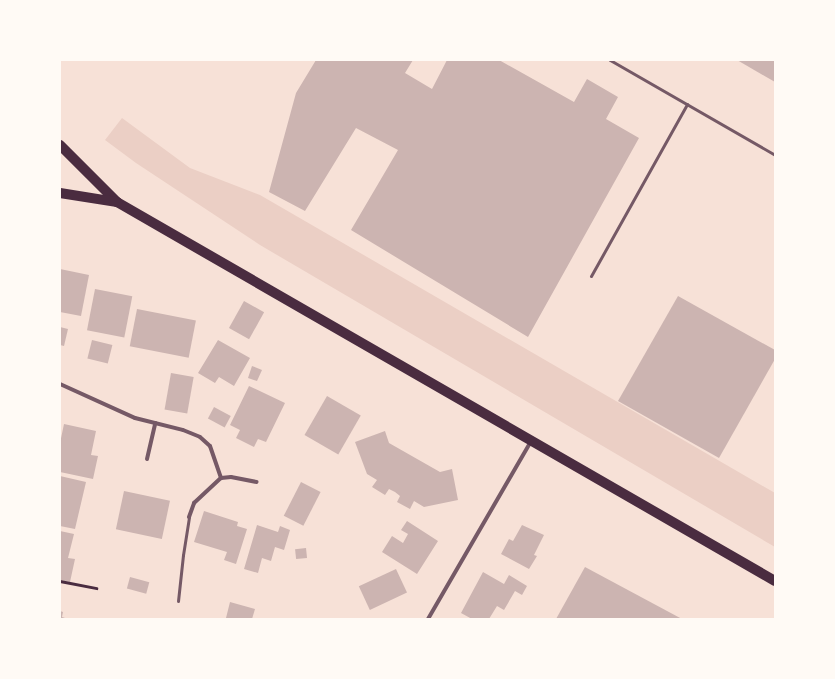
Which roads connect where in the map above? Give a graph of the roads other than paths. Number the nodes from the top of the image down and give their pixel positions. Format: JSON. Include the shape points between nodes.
{"nodes":[{"id":1,"x":610,"y":60,"type":"edge"},
{"id":2,"x":687,"y":104,"type":"junction"},
{"id":3,"x":60,"y":145,"type":"edge"},
{"id":4,"x":775,"y":155,"type":"edge"},
{"id":5,"x":60,"y":194,"type":"edge"},
{"id":6,"x":118,"y":202,"type":"junction"},
{"id":7,"x":591,"y":276,"type":"dead end"},
{"id":8,"x":60,"y":384,"type":"edge"},
{"id":9,"x":155,"y":423,"type":"junction"},
{"id":10,"x":531,"y":441,"type":"junction"},
{"id":11,"x":147,"y":459,"type":"dead end"},
{"id":12,"x":221,"y":478,"type":"junction"},
{"id":13,"x":257,"y":482,"type":"dead end"},
{"id":14,"x":189,"y":517,"type":"joint"},
{"id":15,"x":775,"y":581,"type":"edge"},
{"id":16,"x":178,"y":601,"type":"dead end"},
{"id":17,"x":428,"y":619,"type":"edge"}],
"edges":[{"from":1,"to":2,"type":"lane"},
{"from":2,"to":4,"type":"lane"},
{"from":2,"to":7,"type":"lane"},
{"from":3,"to":6,"type":"main road"},
{"from":5,"to":6,"type":"main road"},
{"from":6,"to":10,"type":"main road"},
{"from":8,"to":9,"type":"street","via":[[135,418]]},
{"from":9,"to":11,"type":"street"},
{"from":9,"to":12,"type":"street","via":[[193,433],[206,441]]},
{"from":10,"to":15,"type":"main road"},
{"from":10,"to":17,"type":"street"},
{"from":12,"to":13,"type":"street"},
{"from":12,"to":14,"type":"street","via":[[198,498]]},
{"from":14,"to":16,"type":"lane"}]}
